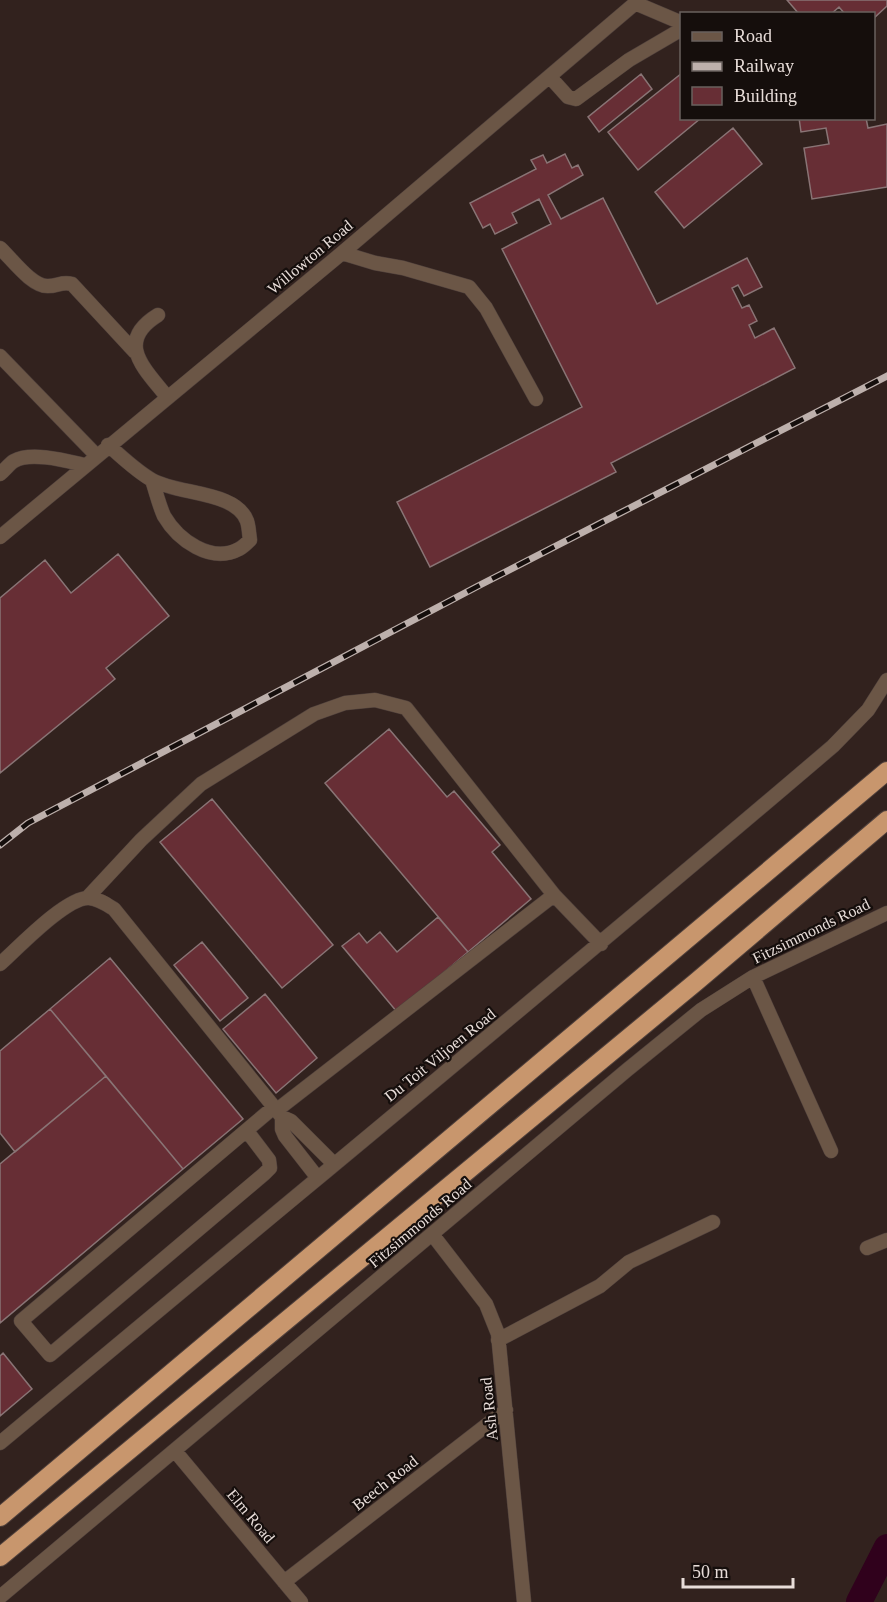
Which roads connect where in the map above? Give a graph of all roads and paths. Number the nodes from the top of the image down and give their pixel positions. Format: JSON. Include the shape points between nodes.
{"nodes":[{"id":1,"x":637,"y":2,"type":"edge"},
{"id":2,"x":680,"y":23,"type":"edge"},
{"id":3,"x":680,"y":30,"type":"edge"},
{"id":4,"x":550,"y":77,"type":"junction"},
{"id":5,"x":0,"y":248,"type":"edge"},
{"id":6,"x":342,"y":253,"type":"junction"},
{"id":7,"x":158,"y":315,"type":"dead end"},
{"id":8,"x":135,"y":352,"type":"junction"},
{"id":9,"x":0,"y":356,"type":"edge"},
{"id":10,"x":167,"y":397,"type":"junction"},
{"id":11,"x":536,"y":399,"type":"dead end"},
{"id":12,"x":108,"y":445,"type":"junction"},
{"id":13,"x":96,"y":455,"type":"junction"},
{"id":14,"x":84,"y":465,"type":"junction"},
{"id":15,"x":0,"y":474,"type":"edge"},
{"id":16,"x":152,"y":480,"type":"junction"},
{"id":17,"x":0,"y":537,"type":"edge"},
{"id":18,"x":887,"y":680,"type":"edge"},
{"id":19,"x":887,"y":771,"type":"edge"},
{"id":20,"x":887,"y":820,"type":"edge"},
{"id":21,"x":554,"y":895,"type":"junction"},
{"id":22,"x":87,"y":898,"type":"junction"},
{"id":23,"x":887,"y":913,"type":"edge"},
{"id":24,"x":601,"y":944,"type":"junction"},
{"id":25,"x":0,"y":964,"type":"edge"},
{"id":26,"x":753,"y":977,"type":"junction"},
{"id":27,"x":278,"y":1111,"type":"junction"},
{"id":28,"x":247,"y":1131,"type":"junction"},
{"id":29,"x":831,"y":1151,"type":"dead end"},
{"id":30,"x":333,"y":1163,"type":"junction"},
{"id":31,"x":318,"y":1177,"type":"junction"},
{"id":32,"x":713,"y":1222,"type":"dead end"},
{"id":33,"x":432,"y":1234,"type":"junction"},
{"id":34,"x":887,"y":1240,"type":"edge"},
{"id":35,"x":867,"y":1248,"type":"dead end"},
{"id":36,"x":498,"y":1340,"type":"junction"},
{"id":37,"x":506,"y":1410,"type":"junction"},
{"id":38,"x":0,"y":1443,"type":"edge"},
{"id":39,"x":175,"y":1451,"type":"junction"},
{"id":40,"x":0,"y":1517,"type":"edge"},
{"id":41,"x":0,"y":1557,"type":"edge"},
{"id":42,"x":284,"y":1582,"type":"junction"},
{"id":43,"x":0,"y":1597,"type":"edge"},
{"id":44,"x":301,"y":1602,"type":"edge"},
{"id":45,"x":524,"y":1602,"type":"edge"}],
"edges":[{"from":1,"to":2,"type":"street"},
{"from":1,"to":4,"type":"street","name":"Willowton Road"},
{"from":3,"to":4,"type":"street","via":[[629,60],[576,99],[568,97]]},
{"from":4,"to":6,"type":"street","name":"Willowton Road"},
{"from":5,"to":8,"type":"street","via":[[35,284],[72,284]]},
{"from":6,"to":10,"type":"street","name":"Willowton Road"},
{"from":6,"to":11,"type":"street","via":[[469,287],[486,308]]},
{"from":7,"to":8,"type":"street","via":[[141,328]]},
{"from":8,"to":10,"type":"street"},
{"from":9,"to":13,"type":"street"},
{"from":10,"to":12,"type":"street","name":"Willowton Road"},
{"from":12,"to":13,"type":"street","name":"Willowton Road"},
{"from":12,"to":16,"type":"street"},
{"from":13,"to":14,"type":"street","name":"Willowton Road"},
{"from":14,"to":15,"type":"street","via":[[26,458],[15,460]]},
{"from":14,"to":17,"type":"street","name":"Willowton Road"},
{"from":16,"to":16,"type":"street","via":[[222,499],[237,507],[247,520],[250,540],[229,553],[198,549],[187,543],[164,516]]},
{"from":18,"to":24,"type":"street","name":"Du Toit Viljoen Road","via":[[868,710],[833,746]]},
{"from":19,"to":40,"type":"highway"},
{"from":20,"to":41,"type":"highway"},
{"from":21,"to":22,"type":"street","via":[[406,708],[375,700],[345,703],[314,714],[201,784]]},
{"from":21,"to":24,"type":"street"},
{"from":21,"to":27,"type":"street"},
{"from":22,"to":25,"type":"street","via":[[51,917]]},
{"from":22,"to":27,"type":"street","via":[[103,901],[114,909]]},
{"from":23,"to":26,"type":"street","name":"Fitzsimmonds Road"},
{"from":24,"to":30,"type":"street","name":"Du Toit Viljoen Road"},
{"from":26,"to":29,"type":"street"},
{"from":26,"to":33,"type":"street","name":"Fitzsimmonds Road","via":[[701,1010]]},
{"from":27,"to":28,"type":"street"},
{"from":27,"to":30,"type":"street"},
{"from":27,"to":31,"type":"street","via":[[285,1136]]},
{"from":28,"to":28,"type":"street","via":[[21,1321],[50,1355],[270,1168],[269,1160]]},
{"from":30,"to":31,"type":"street","name":"Du Toit Viljoen Road"},
{"from":31,"to":38,"type":"street","name":"Du Toit Viljoen Road"},
{"from":32,"to":36,"type":"street","via":[[629,1262],[600,1286]]},
{"from":33,"to":36,"type":"street","name":"Ash Road","via":[[486,1304]]},
{"from":33,"to":39,"type":"street","name":"Fitzsimmonds Road"},
{"from":34,"to":35,"type":"street"},
{"from":36,"to":37,"type":"street","name":"Ash Road"},
{"from":37,"to":42,"type":"street","name":"Beech Road"},
{"from":37,"to":45,"type":"street","name":"Ash Road"},
{"from":39,"to":42,"type":"street","name":"Elm Road"},
{"from":39,"to":43,"type":"street","name":"Fitzsimmonds Road"},
{"from":42,"to":44,"type":"street","name":"Elm Road"}]}
